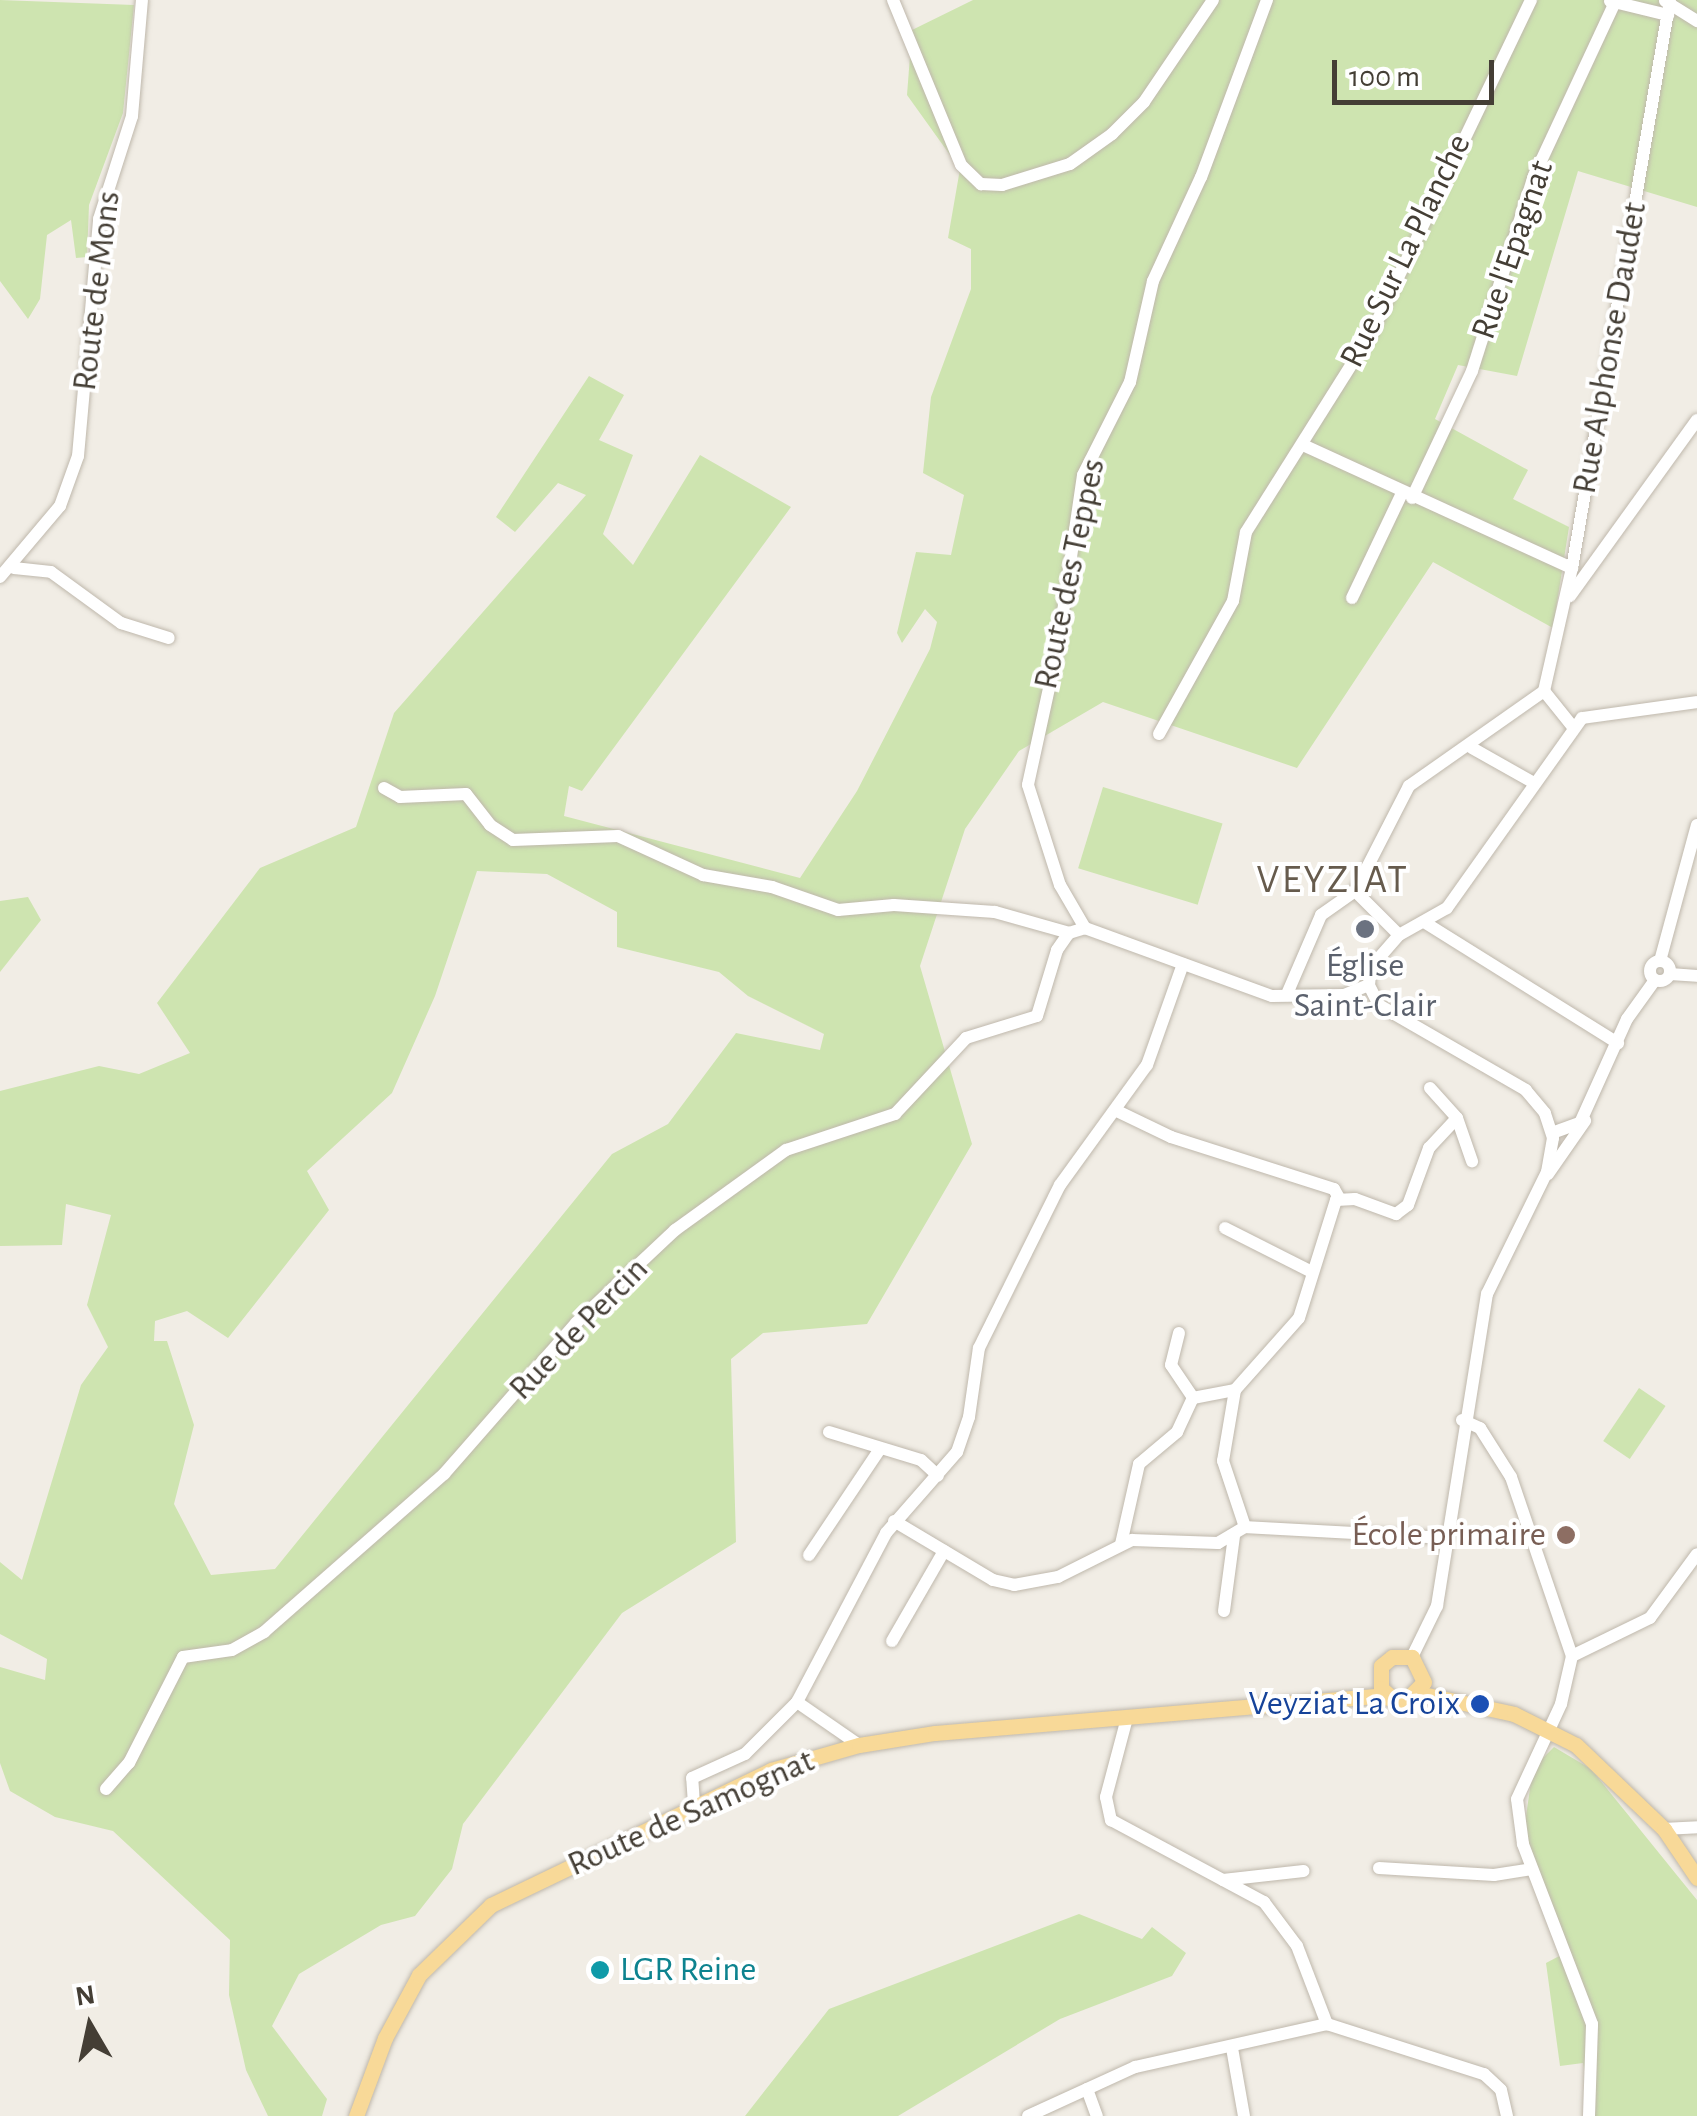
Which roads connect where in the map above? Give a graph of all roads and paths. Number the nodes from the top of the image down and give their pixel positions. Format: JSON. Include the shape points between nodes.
{"nodes":[{"id":1,"x":142,"y":0,"type":"edge"},
{"id":2,"x":893,"y":0,"type":"edge"},
{"id":3,"x":1212,"y":0,"type":"edge"},
{"id":4,"x":1266,"y":0,"type":"edge"},
{"id":5,"x":1531,"y":0,"type":"edge"},
{"id":6,"x":1611,"y":1,"type":"edge"},
{"id":7,"x":1668,"y":4,"type":"edge"},
{"id":8,"x":1697,"y":21,"type":"edge"},
{"id":9,"x":1697,"y":420,"type":"edge"},
{"id":10,"x":1302,"y":445,"type":"junction"},
{"id":11,"x":1407,"y":496,"type":"junction"},
{"id":12,"x":14,"y":568,"type":"junction"},
{"id":13,"x":1572,"y":568,"type":"junction"},
{"id":14,"x":0,"y":577,"type":"edge"},
{"id":15,"x":1352,"y":598,"type":"dead end"},
{"id":16,"x":1566,"y":602,"type":"junction"},
{"id":17,"x":169,"y":638,"type":"dead end"},
{"id":18,"x":1544,"y":691,"type":"junction"},
{"id":19,"x":1697,"y":702,"type":"edge"},
{"id":20,"x":1572,"y":726,"type":"junction"},
{"id":21,"x":1160,"y":734,"type":"dead end"},
{"id":22,"x":1472,"y":748,"type":"junction"},
{"id":23,"x":1534,"y":783,"type":"junction"},
{"id":24,"x":384,"y":788,"type":"dead end"},
{"id":25,"x":1697,"y":825,"type":"edge"},
{"id":26,"x":1355,"y":890,"type":"junction"},
{"id":27,"x":1424,"y":922,"type":"junction"},
{"id":28,"x":1085,"y":928,"type":"junction"},
{"id":29,"x":1069,"y":933,"type":"junction"},
{"id":30,"x":1399,"y":934,"type":"junction"},
{"id":31,"x":1660,"y":961,"type":"junction"},
{"id":32,"x":1183,"y":964,"type":"junction"},
{"id":33,"x":1670,"y":974,"type":"junction"},
{"id":34,"x":1697,"y":976,"type":"edge"},
{"id":35,"x":1655,"y":980,"type":"junction"},
{"id":36,"x":1368,"y":985,"type":"junction"},
{"id":37,"x":1287,"y":994,"type":"junction"},
{"id":38,"x":1618,"y":1044,"type":"junction"},
{"id":39,"x":1430,"y":1088,"type":"dead end"},
{"id":40,"x":1589,"y":1109,"type":"junction"},
{"id":41,"x":1117,"y":1112,"type":"junction"},
{"id":42,"x":1456,"y":1118,"type":"junction"},
{"id":43,"x":1552,"y":1133,"type":"junction"},
{"id":44,"x":1472,"y":1161,"type":"dead end"},
{"id":45,"x":1542,"y":1181,"type":"junction"},
{"id":46,"x":1340,"y":1198,"type":"junction"},
{"id":47,"x":1225,"y":1228,"type":"dead end"},
{"id":48,"x":1310,"y":1272,"type":"junction"},
{"id":49,"x":1179,"y":1333,"type":"dead end"},
{"id":50,"x":1235,"y":1390,"type":"junction"},
{"id":51,"x":1192,"y":1398,"type":"junction"},
{"id":52,"x":1462,"y":1420,"type":"junction"},
{"id":53,"x":829,"y":1432,"type":"dead end"},
{"id":54,"x":880,"y":1450,"type":"junction"},
{"id":55,"x":938,"y":1476,"type":"junction"},
{"id":56,"x":894,"y":1520,"type":"junction"},
{"id":57,"x":1239,"y":1532,"type":"junction"},
{"id":58,"x":1445,"y":1538,"type":"junction"},
{"id":59,"x":1121,"y":1544,"type":"junction"},
{"id":60,"x":944,"y":1551,"type":"junction"},
{"id":61,"x":810,"y":1554,"type":"dead end"},
{"id":62,"x":1697,"y":1554,"type":"edge"},
{"id":63,"x":1224,"y":1611,"type":"dead end"},
{"id":64,"x":892,"y":1642,"type":"dead end"},
{"id":65,"x":1572,"y":1656,"type":"junction"},
{"id":66,"x":1418,"y":1663,"type":"junction"},
{"id":67,"x":1379,"y":1673,"type":"junction"},
{"id":68,"x":1418,"y":1693,"type":"junction"},
{"id":69,"x":1392,"y":1698,"type":"junction"},
{"id":70,"x":797,"y":1702,"type":"junction"},
{"id":71,"x":1330,"y":1702,"type":"junction"},
{"id":72,"x":1475,"y":1702,"type":"junction"},
{"id":73,"x":1127,"y":1718,"type":"junction"},
{"id":74,"x":1547,"y":1728,"type":"junction"},
{"id":75,"x":859,"y":1745,"type":"junction"},
{"id":76,"x":106,"y":1789,"type":"dead end"},
{"id":77,"x":694,"y":1804,"type":"junction"},
{"id":78,"x":1697,"y":1827,"type":"edge"},
{"id":79,"x":1664,"y":1829,"type":"junction"},
{"id":80,"x":1379,"y":1868,"type":"dead end"},
{"id":81,"x":1532,"y":1869,"type":"junction"},
{"id":82,"x":1303,"y":1871,"type":"dead end"},
{"id":83,"x":1697,"y":1878,"type":"edge"},
{"id":84,"x":1223,"y":1880,"type":"junction"},
{"id":85,"x":1327,"y":2024,"type":"junction"},
{"id":86,"x":1232,"y":2048,"type":"junction"},
{"id":87,"x":1087,"y":2089,"type":"junction"},
{"id":88,"x":356,"y":2116,"type":"edge"},
{"id":89,"x":1028,"y":2116,"type":"edge"},
{"id":90,"x":1096,"y":2116,"type":"edge"},
{"id":91,"x":1244,"y":2116,"type":"edge"},
{"id":92,"x":1507,"y":2116,"type":"edge"},
{"id":93,"x":1589,"y":2116,"type":"edge"}],
"edges":[{"from":1,"to":12,"type":"street","name":"Route de Mons","via":[[132,116],[99,220],[78,456],[60,506]]},
{"from":2,"to":3,"type":"street","via":[[961,165],[982,184],[1002,185],[1070,164],[1112,134],[1144,102]]},
{"from":4,"to":28,"type":"street","name":"Route des Teppes","via":[[1201,177],[1149,292],[1138,360],[1093,451],[1078,500],[1058,647],[1028,785],[1060,885]]},
{"from":5,"to":10,"type":"street","name":"Rue Sur La Planche","via":[[1372,332]]},
{"from":6,"to":7,"type":"street"},
{"from":6,"to":11,"type":"street","name":"Rue l'Epagnat","via":[[1534,176],[1472,370]]},
{"from":7,"to":8,"type":"street"},
{"from":7,"to":13,"type":"street","name":"Rue Alphonse Daudet"},
{"from":9,"to":16,"type":"street"},
{"from":10,"to":11,"type":"street"},
{"from":10,"to":21,"type":"street","name":"Rue Sur La Planche","via":[[1246,532],[1234,601]]},
{"from":11,"to":13,"type":"street"},
{"from":11,"to":15,"type":"street","name":"Rue l'Epagnat"},
{"from":12,"to":14,"type":"street"},
{"from":12,"to":17,"type":"street","via":[[51,572],[121,623]]},
{"from":13,"to":16,"type":"street","name":"Rue Alphonse Daudet"},
{"from":16,"to":18,"type":"street","name":"Rue Alphonse Daudet"},
{"from":18,"to":20,"type":"street"},
{"from":18,"to":22,"type":"street"},
{"from":19,"to":20,"type":"street","via":[[1582,718]]},
{"from":20,"to":23,"type":"street"},
{"from":22,"to":23,"type":"street"},
{"from":22,"to":26,"type":"street","via":[[1409,786]]},
{"from":23,"to":27,"type":"street","via":[[1447,908]]},
{"from":24,"to":29,"type":"street","via":[[400,797],[466,794],[490,826],[512,840],[618,836],[704,875],[772,887],[838,910],[894,905],[995,912]]},
{"from":25,"to":31,"type":"street"},
{"from":26,"to":30,"type":"street"},
{"from":26,"to":37,"type":"street","via":[[1321,915]]},
{"from":27,"to":30,"type":"street"},
{"from":27,"to":38,"type":"street"},
{"from":28,"to":29,"type":"street"},
{"from":28,"to":32,"type":"street"},
{"from":29,"to":76,"type":"street","name":"Rue de Percin","via":[[1037,1016],[966,1038],[896,1114],[786,1150],[674,1230],[576,1324],[444,1474],[264,1632],[232,1650],[183,1657],[129,1763]]},
{"from":30,"to":36,"type":"street","via":[[1376,958]]},
{"from":31,"to":33,"type":"street"},
{"from":31,"to":35,"type":"street","via":[[1651,967]]},
{"from":32,"to":37,"type":"street","via":[[1272,996]]},
{"from":32,"to":41,"type":"street","via":[[1153,1054]]},
{"from":33,"to":34,"type":"street"},
{"from":33,"to":35,"type":"street"},
{"from":35,"to":38,"type":"street","via":[[1632,1009]]},
{"from":36,"to":37,"type":"street","via":[[1344,995]]},
{"from":36,"to":43,"type":"street","via":[[1384,1010],[1526,1090]]},
{"from":38,"to":40,"type":"street"},
{"from":39,"to":42,"type":"street"},
{"from":40,"to":43,"type":"street","via":[[1576,1128]]},
{"from":40,"to":45,"type":"street","via":[[1578,1136]]},
{"from":41,"to":46,"type":"street","via":[[1170,1137],[1334,1189]]},
{"from":41,"to":55,"type":"street","via":[[1060,1185],[978,1348],[966,1430]]},
{"from":42,"to":44,"type":"street"},
{"from":42,"to":46,"type":"street","via":[[1428,1148],[1408,1206],[1384,1214]]},
{"from":43,"to":45,"type":"street"},
{"from":45,"to":52,"type":"street","via":[[1495,1270]]},
{"from":46,"to":48,"type":"street"},
{"from":47,"to":48,"type":"street"},
{"from":48,"to":50,"type":"street","via":[[1299,1318]]},
{"from":49,"to":51,"type":"street","via":[[1171,1365]]},
{"from":50,"to":51,"type":"street"},
{"from":50,"to":57,"type":"street","via":[[1223,1460]]},
{"from":51,"to":59,"type":"street","via":[[1177,1432],[1139,1464]]},
{"from":52,"to":58,"type":"street"},
{"from":52,"to":65,"type":"street","via":[[1486,1437],[1522,1506]]},
{"from":53,"to":54,"type":"street"},
{"from":54,"to":55,"type":"street","via":[[921,1460]]},
{"from":54,"to":61,"type":"street"},
{"from":55,"to":56,"type":"street"},
{"from":56,"to":60,"type":"street"},
{"from":56,"to":70,"type":"street"},
{"from":57,"to":58,"type":"street"},
{"from":57,"to":59,"type":"street","via":[[1201,1544]]},
{"from":57,"to":63,"type":"street"},
{"from":58,"to":66,"type":"street","via":[[1437,1606]]},
{"from":59,"to":60,"type":"street","via":[[1058,1578],[1014,1586]]},
{"from":60,"to":64,"type":"street"},
{"from":62,"to":65,"type":"street","via":[[1650,1618]]},
{"from":65,"to":74,"type":"street","via":[[1561,1704]]},
{"from":66,"to":67,"type":"main road","via":[[1392,1656]]},
{"from":66,"to":68,"type":"main road"},
{"from":66,"to":72,"type":"main road"},
{"from":67,"to":69,"type":"main road","via":[[1381,1688]]},
{"from":67,"to":71,"type":"main road","name":"Route de Samognat"},
{"from":68,"to":69,"type":"main road"},
{"from":68,"to":72,"type":"main road"},
{"from":69,"to":71,"type":"main road","name":"Route de Samognat"},
{"from":70,"to":75,"type":"street"},
{"from":70,"to":77,"type":"street","via":[[745,1754],[692,1778]]},
{"from":71,"to":73,"type":"main road","name":"Route de Samognat"},
{"from":72,"to":74,"type":"main road"},
{"from":73,"to":75,"type":"main road","name":"Route de Samognat"},
{"from":73,"to":84,"type":"street","via":[[1106,1797],[1110,1820]]},
{"from":74,"to":79,"type":"main road","via":[[1605,1767]]},
{"from":74,"to":81,"type":"street","via":[[1516,1806]]},
{"from":75,"to":77,"type":"main road","name":"Route de Samognat","via":[[772,1770]]},
{"from":77,"to":88,"type":"main road","name":"Route de Samognat","via":[[491,1905],[452,1938],[419,1974],[385,2038]]},
{"from":78,"to":79,"type":"street"},
{"from":79,"to":83,"type":"main road"},
{"from":80,"to":81,"type":"street","via":[[1494,1876]]},
{"from":81,"to":93,"type":"street","via":[[1592,2024]]},
{"from":82,"to":84,"type":"street"},
{"from":84,"to":85,"type":"street","via":[[1277,1916],[1302,1956]]},
{"from":85,"to":86,"type":"street"},
{"from":85,"to":92,"type":"street","via":[[1484,2074],[1501,2090]]},
{"from":86,"to":87,"type":"street","via":[[1135,2067]]},
{"from":86,"to":91,"type":"street"},
{"from":87,"to":89,"type":"street"},
{"from":87,"to":90,"type":"street"}]}
